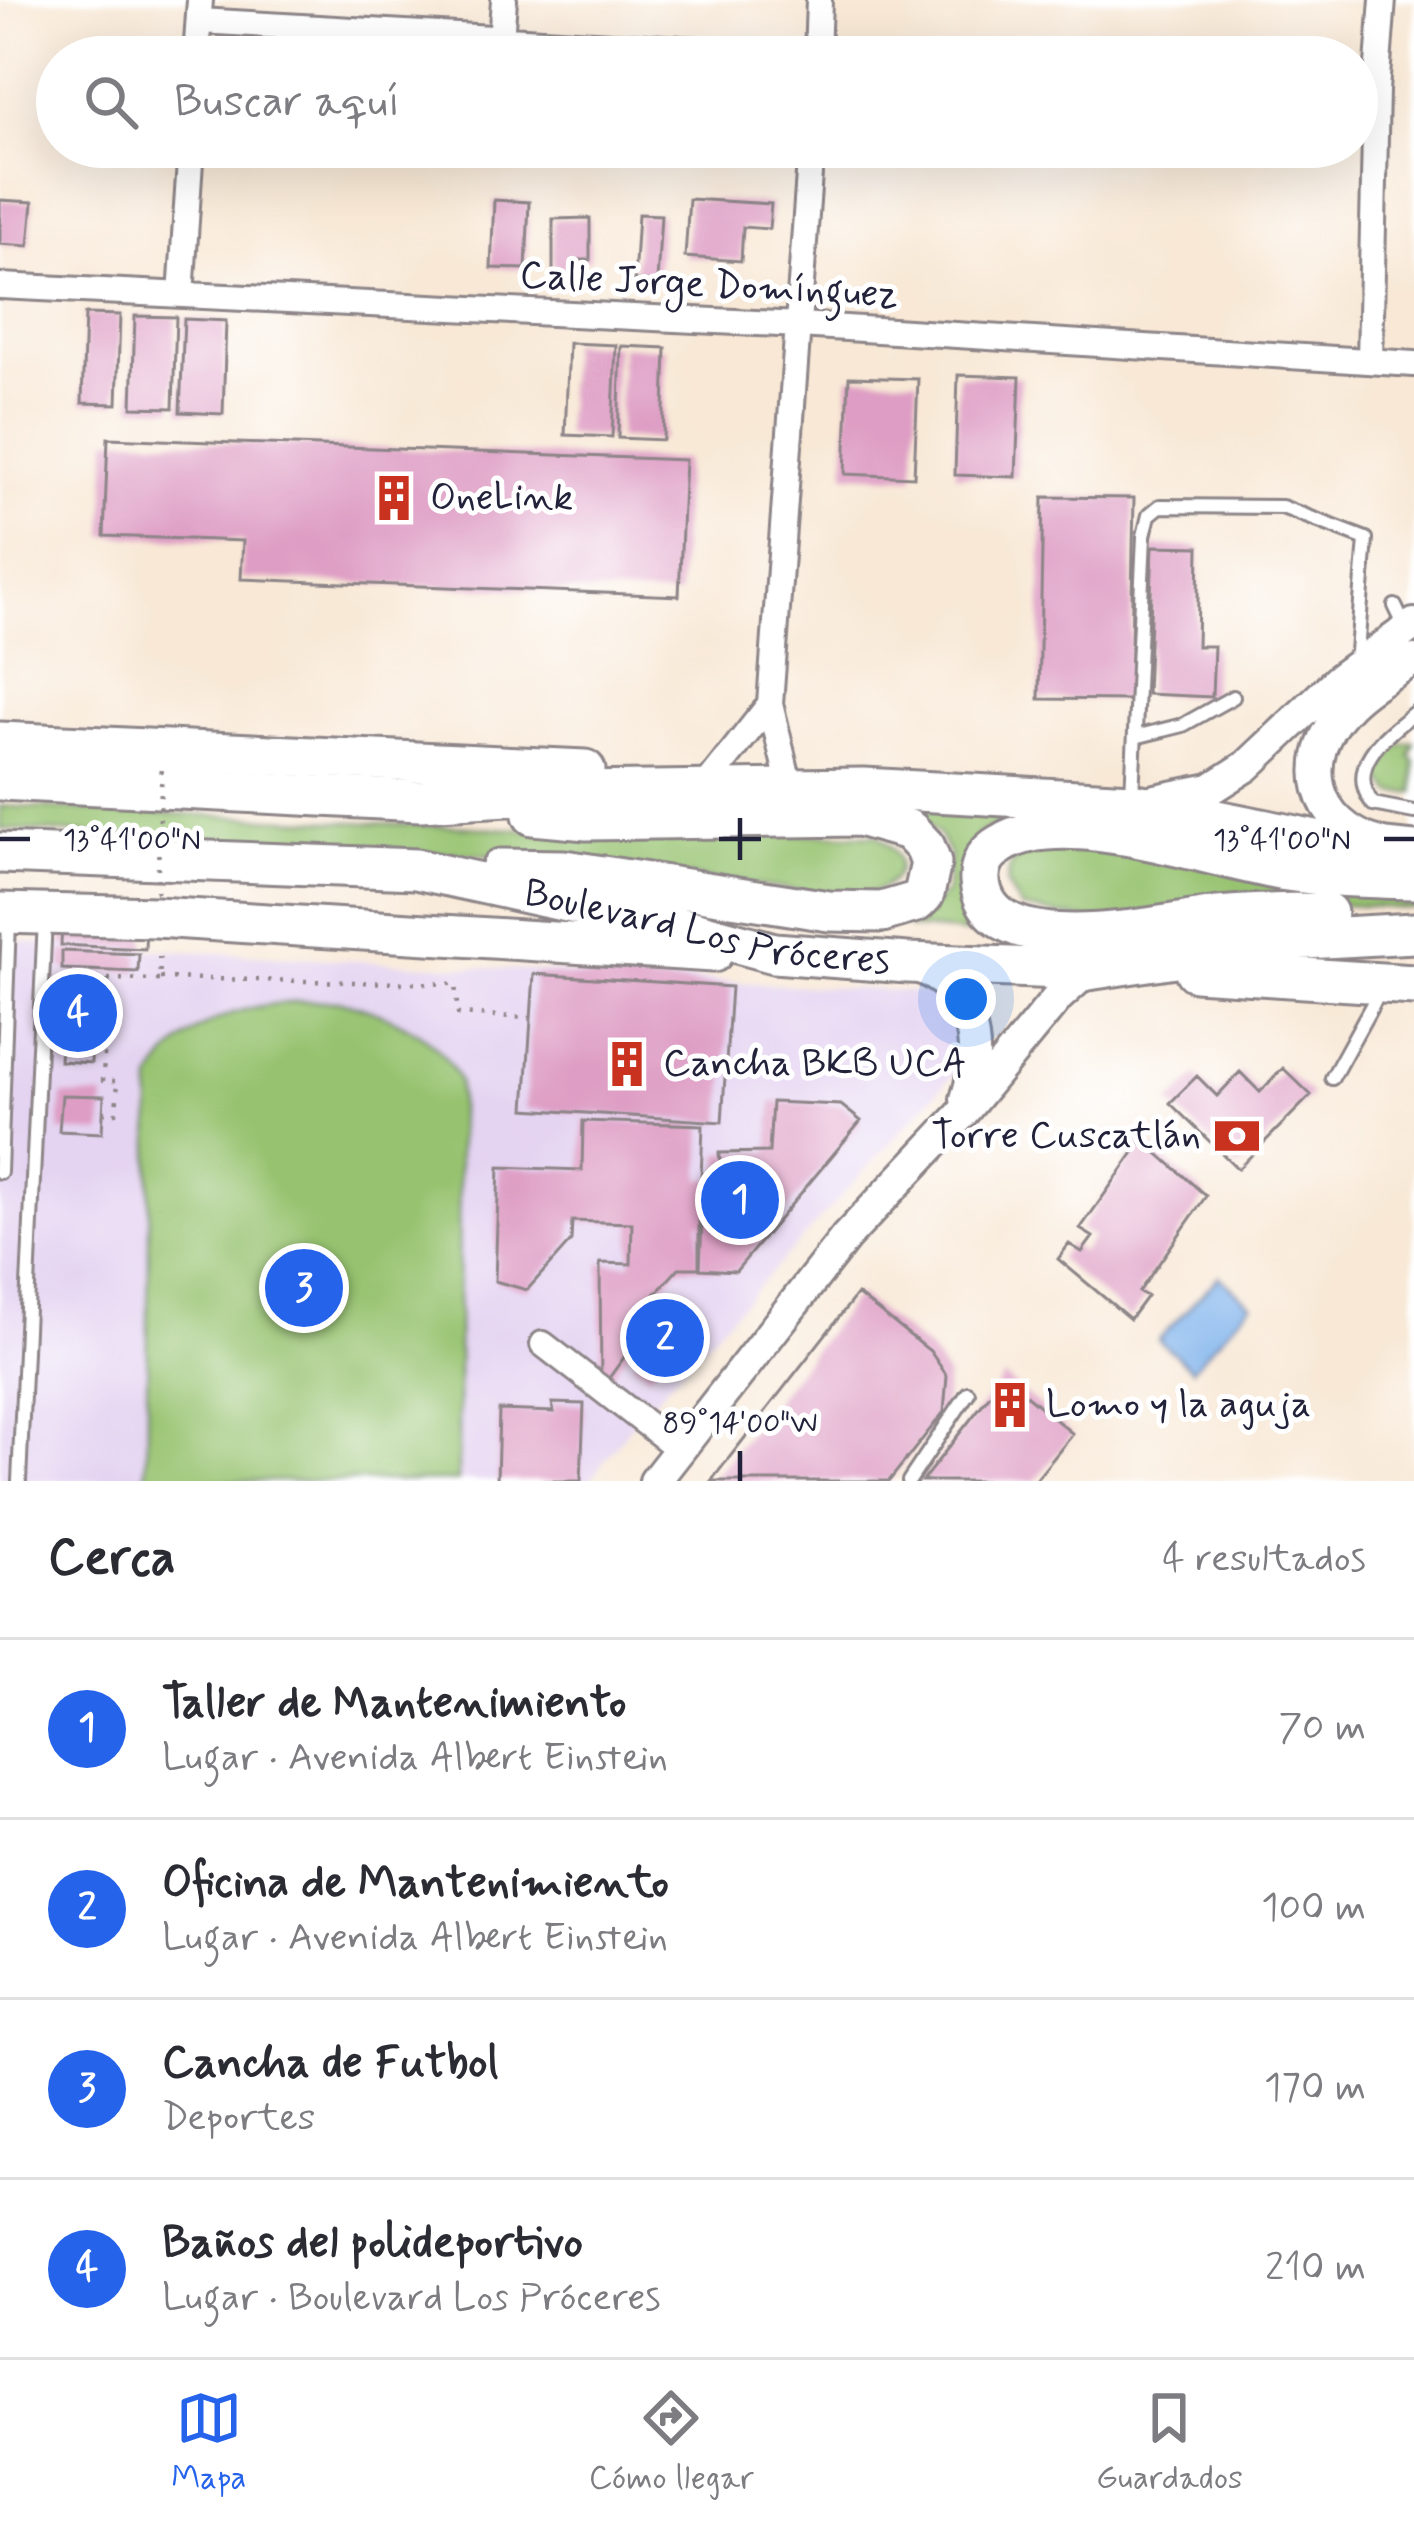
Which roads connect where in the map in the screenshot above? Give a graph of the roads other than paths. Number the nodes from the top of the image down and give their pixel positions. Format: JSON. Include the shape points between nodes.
{"nodes":[{"id":1,"x":504,"y":0,"type":"edge"},
{"id":2,"x":819,"y":0,"type":"edge"},
{"id":3,"x":1384,"y":0,"type":"edge"},
{"id":4,"x":199,"y":10,"type":"edge"},
{"id":5,"x":461,"y":36,"type":"edge"},
{"id":6,"x":501,"y":36,"type":"edge"},
{"id":7,"x":818,"y":36,"type":"edge"},
{"id":8,"x":1377,"y":36,"type":"edge"},
{"id":9,"x":190,"y":168,"type":"edge"},
{"id":10,"x":810,"y":168,"type":"edge"},
{"id":11,"x":1367,"y":168,"type":"edge"},
{"id":12,"x":0,"y":286,"type":"edge"},
{"id":13,"x":182,"y":296,"type":"junction"},
{"id":14,"x":799,"y":325,"type":"junction"},
{"id":15,"x":1370,"y":360,"type":"junction"},
{"id":16,"x":1414,"y":364,"type":"edge"},
{"id":17,"x":1405,"y":619,"type":"edge"},
{"id":18,"x":1414,"y":660,"type":"edge"},
{"id":19,"x":1355,"y":666,"type":"junction"},
{"id":20,"x":1233,"y":697,"type":"dead end"},
{"id":21,"x":770,"y":704,"type":"junction"},
{"id":22,"x":1345,"y":709,"type":"junction"},
{"id":23,"x":1414,"y":712,"type":"edge"},
{"id":24,"x":1135,"y":737,"type":"junction"},
{"id":25,"x":0,"y":742,"type":"edge"},
{"id":26,"x":0,"y":780,"type":"edge"},
{"id":27,"x":710,"y":780,"type":"junction"},
{"id":28,"x":783,"y":787,"type":"junction"},
{"id":29,"x":420,"y":801,"type":"junction"},
{"id":30,"x":1132,"y":803,"type":"junction"},
{"id":31,"x":1414,"y":812,"type":"edge"},
{"id":32,"x":0,"y":854,"type":"edge"},
{"id":33,"x":1412,"y":861,"type":"edge"},
{"id":34,"x":416,"y":869,"type":"junction"},
{"id":35,"x":18,"y":914,"type":"edge"},
{"id":36,"x":1414,"y":922,"type":"edge"},
{"id":37,"x":1414,"y":933,"type":"edge"},
{"id":38,"x":774,"y":953,"type":"junction"},
{"id":39,"x":9,"y":962,"type":"junction"},
{"id":40,"x":908,"y":963,"type":"junction"},
{"id":41,"x":1088,"y":970,"type":"junction"},
{"id":42,"x":1399,"y":984,"type":"edge"},
{"id":43,"x":0,"y":989,"type":"edge"},
{"id":44,"x":1332,"y":1078,"type":"dead end"},
{"id":45,"x":960,"y":1117,"type":"junction"},
{"id":46,"x":1,"y":1120,"type":"edge"},
{"id":47,"x":0,"y":1172,"type":"edge"},
{"id":48,"x":543,"y":1344,"type":"dead end"},
{"id":49,"x":968,"y":1393,"type":"dead end"},
{"id":50,"x":680,"y":1449,"type":"junction"},
{"id":51,"x":19,"y":1481,"type":"edge"},
{"id":52,"x":655,"y":1481,"type":"edge"},
{"id":53,"x":910,"y":1481,"type":"edge"}],
"edges":[{"from":1,"to":6,"type":"street"},
{"from":2,"to":7,"type":"street"},
{"from":3,"to":8,"type":"street"},
{"from":4,"to":5,"type":"street"},
{"from":9,"to":13,"type":"street"},
{"from":10,"to":14,"type":"street"},
{"from":11,"to":15,"type":"street"},
{"from":12,"to":13,"type":"street","name":"Calle Jorge Domínguez"},
{"from":13,"to":14,"type":"street","name":"Calle Jorge Domínguez"},
{"from":14,"to":15,"type":"street","name":"Calle Jorge Domínguez"},
{"from":14,"to":21,"type":"street"},
{"from":15,"to":16,"type":"street","name":"Calle Jorge Domínguez"},
{"from":17,"to":19,"type":"street"},
{"from":17,"to":22,"type":"lane","via":[[1407,646]]},
{"from":18,"to":22,"type":"street"},
{"from":19,"to":24,"type":"lane","via":[[1366,539],[1282,507],[1160,506],[1144,536]]},
{"from":19,"to":30,"type":"street","via":[[1247,766],[1210,789]]},
{"from":20,"to":24,"type":"lane","via":[[1183,725]]},
{"from":21,"to":27,"type":"street"},
{"from":21,"to":28,"type":"street"},
{"from":22,"to":33,"type":"street","via":[[1317,764],[1324,804],[1362,838]]},
{"from":23,"to":31,"type":"lane","via":[[1378,744],[1362,775],[1373,804]]},
{"from":24,"to":30,"type":"lane"},
{"from":25,"to":27,"type":"highway"},
{"from":26,"to":29,"type":"highway"},
{"from":27,"to":28,"type":"highway"},
{"from":28,"to":29,"type":"highway"},
{"from":28,"to":30,"type":"highway"},
{"from":29,"to":34,"type":"highway","via":[[587,820],[859,816],[909,830],[931,862],[924,894],[882,912],[564,870]]},
{"from":30,"to":33,"type":"highway"},
{"from":32,"to":34,"type":"highway","name":"Boulevard Los Próceres"},
{"from":33,"to":36,"type":"highway","via":[[1341,878],[1126,836],[1036,830],[990,850],[980,885],[1005,921],[1047,932],[1278,914]]},
{"from":34,"to":38,"type":"highway","name":"Boulevard Los Próceres"},
{"from":35,"to":38,"type":"highway"},
{"from":35,"to":39,"type":"lane"},
{"from":35,"to":51,"type":"lane","via":[[42,977]]},
{"from":37,"to":41,"type":"highway","name":"Boulevard Los Próceres","via":[[1288,940]]},
{"from":38,"to":40,"type":"highway","name":"Boulevard Los Próceres"},
{"from":39,"to":43,"type":"lane"},
{"from":39,"to":46,"type":"lane"},
{"from":40,"to":41,"type":"highway","name":"Boulevard Los Próceres"},
{"from":40,"to":45,"type":"street","via":[[950,986],[972,1026],[976,1052]]},
{"from":41,"to":42,"type":"highway"},
{"from":41,"to":45,"type":"street"},
{"from":42,"to":44,"type":"lane"},
{"from":45,"to":50,"type":"street","via":[[846,1238]]},
{"from":46,"to":47,"type":"lane"},
{"from":48,"to":50,"type":"street"},
{"from":49,"to":53,"type":"lane"},
{"from":50,"to":52,"type":"street"}]}
